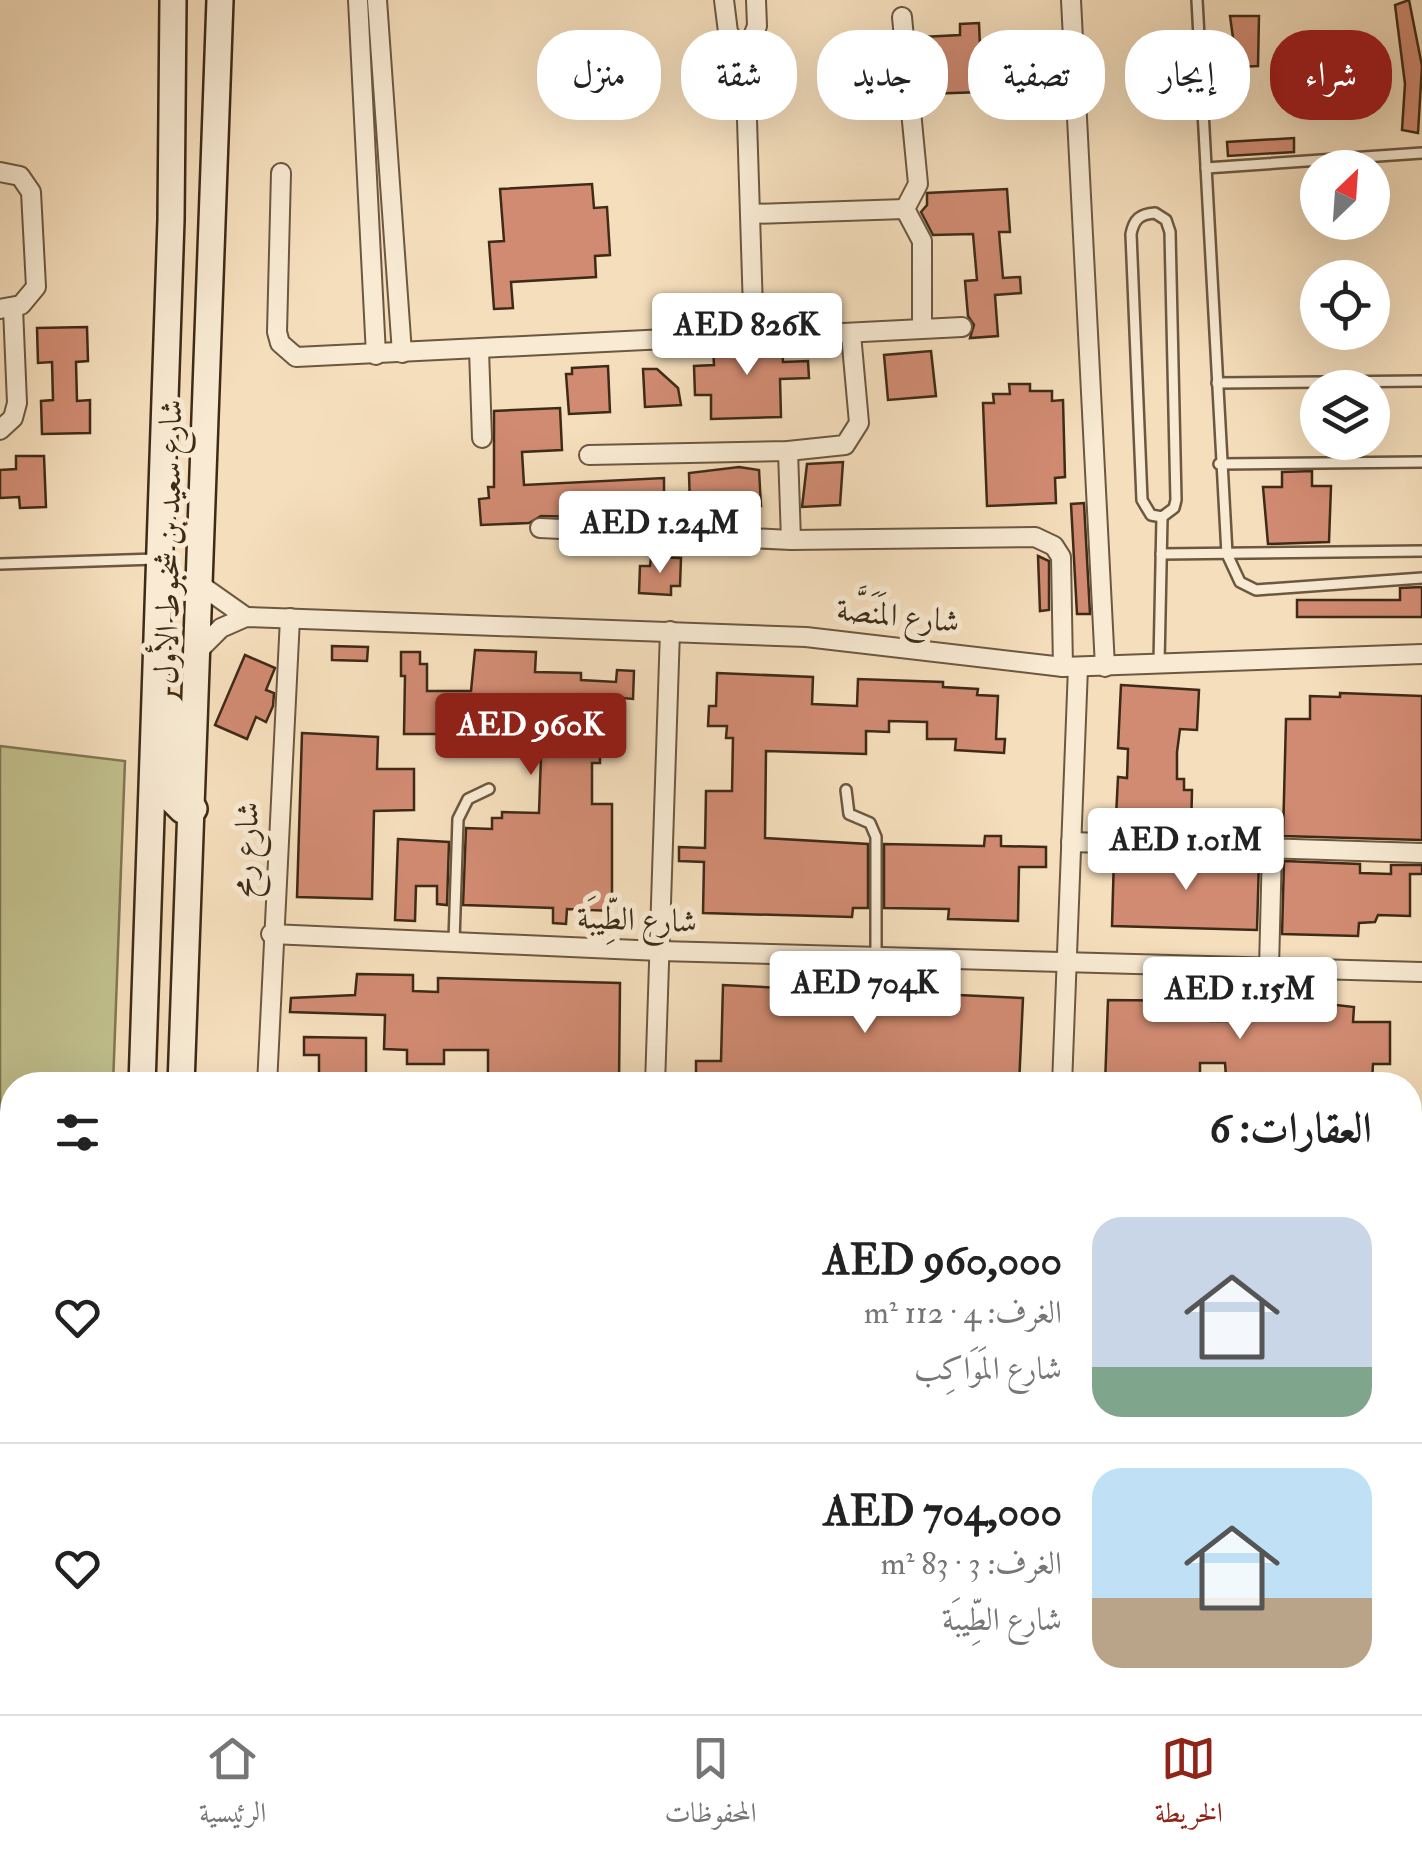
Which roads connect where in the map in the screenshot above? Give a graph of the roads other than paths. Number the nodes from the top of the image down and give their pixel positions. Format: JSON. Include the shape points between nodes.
{"nodes":[{"id":1,"x":173,"y":0,"type":"edge"},
{"id":2,"x":220,"y":0,"type":"edge"},
{"id":3,"x":358,"y":0,"type":"edge"},
{"id":4,"x":377,"y":0,"type":"edge"},
{"id":5,"x":724,"y":0,"type":"edge"},
{"id":6,"x":756,"y":0,"type":"edge"},
{"id":7,"x":1071,"y":0,"type":"edge"},
{"id":8,"x":1197,"y":0,"type":"edge"},
{"id":9,"x":902,"y":17,"type":"dead end"},
{"id":10,"x":728,"y":30,"type":"edge"},
{"id":11,"x":755,"y":30,"type":"edge"},
{"id":12,"x":747,"y":120,"type":"edge"},
{"id":13,"x":1422,"y":153,"type":"edge"},
{"id":14,"x":1206,"y":168,"type":"junction"},
{"id":15,"x":0,"y":172,"type":"edge"},
{"id":16,"x":281,"y":173,"type":"dead end"},
{"id":17,"x":905,"y":210,"type":"junction"},
{"id":18,"x":751,"y":214,"type":"junction"},
{"id":19,"x":171,"y":220,"type":"junction"},
{"id":20,"x":7,"y":308,"type":"edge"},
{"id":21,"x":753,"y":310,"type":"junction"},
{"id":22,"x":962,"y":327,"type":"dead end"},
{"id":23,"x":922,"y":328,"type":"junction"},
{"id":24,"x":851,"y":334,"type":"junction"},
{"id":25,"x":206,"y":338,"type":"junction"},
{"id":26,"x":479,"y":350,"type":"junction"},
{"id":27,"x":402,"y":353,"type":"junction"},
{"id":28,"x":376,"y":354,"type":"junction"},
{"id":29,"x":1422,"y":381,"type":"edge"},
{"id":30,"x":1217,"y":382,"type":"junction"},
{"id":31,"x":0,"y":430,"type":"edge"},
{"id":32,"x":482,"y":438,"type":"dead end"},
{"id":33,"x":788,"y":451,"type":"junction"},
{"id":34,"x":590,"y":454,"type":"dead end"},
{"id":35,"x":1422,"y":462,"type":"edge"},
{"id":36,"x":1220,"y":464,"type":"junction"},
{"id":37,"x":1162,"y":517,"type":"junction"},
{"id":38,"x":540,"y":528,"type":"dead end"},
{"id":39,"x":791,"y":540,"type":"junction"},
{"id":40,"x":1422,"y":552,"type":"edge"},
{"id":41,"x":1161,"y":554,"type":"junction"},
{"id":42,"x":1227,"y":554,"type":"junction"},
{"id":43,"x":159,"y":559,"type":"junction"},
{"id":44,"x":0,"y":564,"type":"edge"},
{"id":45,"x":1422,"y":578,"type":"edge"},
{"id":46,"x":202,"y":586,"type":"junction"},
{"id":47,"x":246,"y":616,"type":"junction"},
{"id":48,"x":290,"y":618,"type":"junction"},
{"id":49,"x":670,"y":630,"type":"junction"},
{"id":50,"x":200,"y":649,"type":"junction"},
{"id":51,"x":1422,"y":654,"type":"edge"},
{"id":52,"x":156,"y":656,"type":"junction"},
{"id":53,"x":1160,"y":663,"type":"junction"},
{"id":54,"x":1106,"y":666,"type":"junction"},
{"id":55,"x":1071,"y":667,"type":"junction"},
{"id":56,"x":489,"y":790,"type":"dead end"},
{"id":57,"x":846,"y":790,"type":"dead end"},
{"id":58,"x":194,"y":809,"type":"junction"},
{"id":59,"x":1071,"y":842,"type":"junction"},
{"id":60,"x":1272,"y":848,"type":"junction"},
{"id":61,"x":1422,"y":853,"type":"edge"},
{"id":62,"x":271,"y":934,"type":"junction"},
{"id":63,"x":454,"y":944,"type":"junction"},
{"id":64,"x":660,"y":951,"type":"junction"},
{"id":65,"x":876,"y":956,"type":"junction"},
{"id":66,"x":1065,"y":961,"type":"junction"},
{"id":67,"x":1270,"y":968,"type":"junction"},
{"id":68,"x":1422,"y":972,"type":"edge"},
{"id":69,"x":142,"y":1072,"type":"edge"},
{"id":70,"x":182,"y":1072,"type":"edge"},
{"id":71,"x":267,"y":1072,"type":"edge"},
{"id":72,"x":656,"y":1072,"type":"edge"},
{"id":73,"x":1062,"y":1072,"type":"edge"},
{"id":74,"x":1345,"y":1714,"type":"edge"},
{"id":75,"x":1366,"y":1714,"type":"edge"}],
"edges":[{"from":1,"to":19,"type":"main road","name":"شارع سعيد بن شخبوط الأول"},
{"from":2,"to":25,"type":"main road","name":"شارع سعيد بن شخبوط الأول"},
{"from":3,"to":28,"type":"street"},
{"from":4,"to":27,"type":"street"},
{"from":5,"to":10,"type":"street"},
{"from":6,"to":11,"type":"street"},
{"from":7,"to":54,"type":"street"},
{"from":8,"to":14,"type":"lane"},
{"from":9,"to":17,"type":"street","via":[[918,184]]},
{"from":12,"to":18,"type":"street"},
{"from":13,"to":14,"type":"lane"},
{"from":14,"to":30,"type":"lane"},
{"from":15,"to":20,"type":"street","via":[[20,176],[31,192],[36,286],[28,301]]},
{"from":16,"to":28,"type":"street","via":[[280,343],[296,358]]},
{"from":17,"to":18,"type":"street"},
{"from":17,"to":23,"type":"street","via":[[922,241]]},
{"from":18,"to":21,"type":"street"},
{"from":19,"to":25,"type":"main road","via":[[187,220],[194,228],[192,306]]},
{"from":19,"to":43,"type":"main road","name":"شارع سعيد بن شخبوط الأول"},
{"from":20,"to":31,"type":"street","via":[[17,403]]},
{"from":21,"to":24,"type":"street","via":[[808,332]]},
{"from":21,"to":26,"type":"street","via":[[707,337]]},
{"from":22,"to":23,"type":"street"},
{"from":23,"to":24,"type":"street"},
{"from":24,"to":33,"type":"street","via":[[857,432],[838,448]]},
{"from":25,"to":46,"type":"main road","name":"شارع سعيد بن شخبوط الأول"},
{"from":26,"to":27,"type":"street"},
{"from":26,"to":32,"type":"street"},
{"from":27,"to":28,"type":"street"},
{"from":29,"to":30,"type":"lane"},
{"from":30,"to":36,"type":"lane"},
{"from":33,"to":34,"type":"street"},
{"from":33,"to":39,"type":"street"},
{"from":35,"to":36,"type":"lane"},
{"from":36,"to":42,"type":"lane"},
{"from":37,"to":37,"type":"lane","via":[[1176,500],[1174,385],[1170,232],[1155,213],[1143,214],[1131,234],[1142,500]]},
{"from":37,"to":41,"type":"lane"},
{"from":38,"to":39,"type":"street"},
{"from":39,"to":55,"type":"street","via":[[1045,540],[1061,557]]},
{"from":40,"to":42,"type":"lane"},
{"from":41,"to":42,"type":"lane"},
{"from":41,"to":53,"type":"lane"},
{"from":42,"to":45,"type":"lane","via":[[1240,582],[1256,590]]},
{"from":43,"to":44,"type":"lane"},
{"from":43,"to":52,"type":"main road","name":"شارع سعيد بن شخبوط الأول"},
{"from":46,"to":47,"type":"street"},
{"from":46,"to":50,"type":"main road","name":"شارع سعيد بن شخبوط الأول"},
{"from":47,"to":48,"type":"street","name":"شارع المَنَصَّة"},
{"from":47,"to":50,"type":"street","via":[[220,628]]},
{"from":48,"to":49,"type":"street","name":"شارع المَنَصَّة"},
{"from":48,"to":62,"type":"street","name":"شارع رمح"},
{"from":49,"to":55,"type":"street","name":"شارع المَنَصَّة","via":[[906,645]]},
{"from":49,"to":64,"type":"street"},
{"from":50,"to":58,"type":"main road","name":"شارع سعيد بن شخبوط الأول"},
{"from":51,"to":53,"type":"street","name":"شارع المَنَصَّة"},
{"from":52,"to":58,"type":"main road","via":[[171,691],[170,798],[182,810]]},
{"from":52,"to":69,"type":"main road","name":"شارع سعيد بن شخبوط الأول"},
{"from":53,"to":54,"type":"street","name":"شارع المَنَصَّة"},
{"from":54,"to":55,"type":"street","name":"شارع المَنَصَّة"},
{"from":55,"to":59,"type":"street"},
{"from":56,"to":63,"type":"lane","via":[[468,799],[458,819]]},
{"from":57,"to":65,"type":"lane","via":[[848,814],[870,824],[876,837]]},
{"from":58,"to":70,"type":"main road","name":"شارع سعيد بن شخبوط الأول"},
{"from":59,"to":60,"type":"street"},
{"from":59,"to":66,"type":"street"},
{"from":60,"to":61,"type":"street"},
{"from":60,"to":67,"type":"street"},
{"from":62,"to":63,"type":"street","name":"شارع الطِّيبَة"},
{"from":62,"to":71,"type":"street","name":"شارع رمح"},
{"from":63,"to":64,"type":"street","name":"شارع الطِّيبَة"},
{"from":64,"to":65,"type":"street","name":"شارع الطِّيبَة"},
{"from":64,"to":72,"type":"street"},
{"from":65,"to":66,"type":"street","name":"شارع الطِّيبَة"},
{"from":66,"to":67,"type":"street","name":"شارع الطِّيبَة"},
{"from":66,"to":73,"type":"street"},
{"from":67,"to":68,"type":"street","name":"شارع الطِّيبَة"},
{"from":74,"to":75,"type":"lane"}]}
